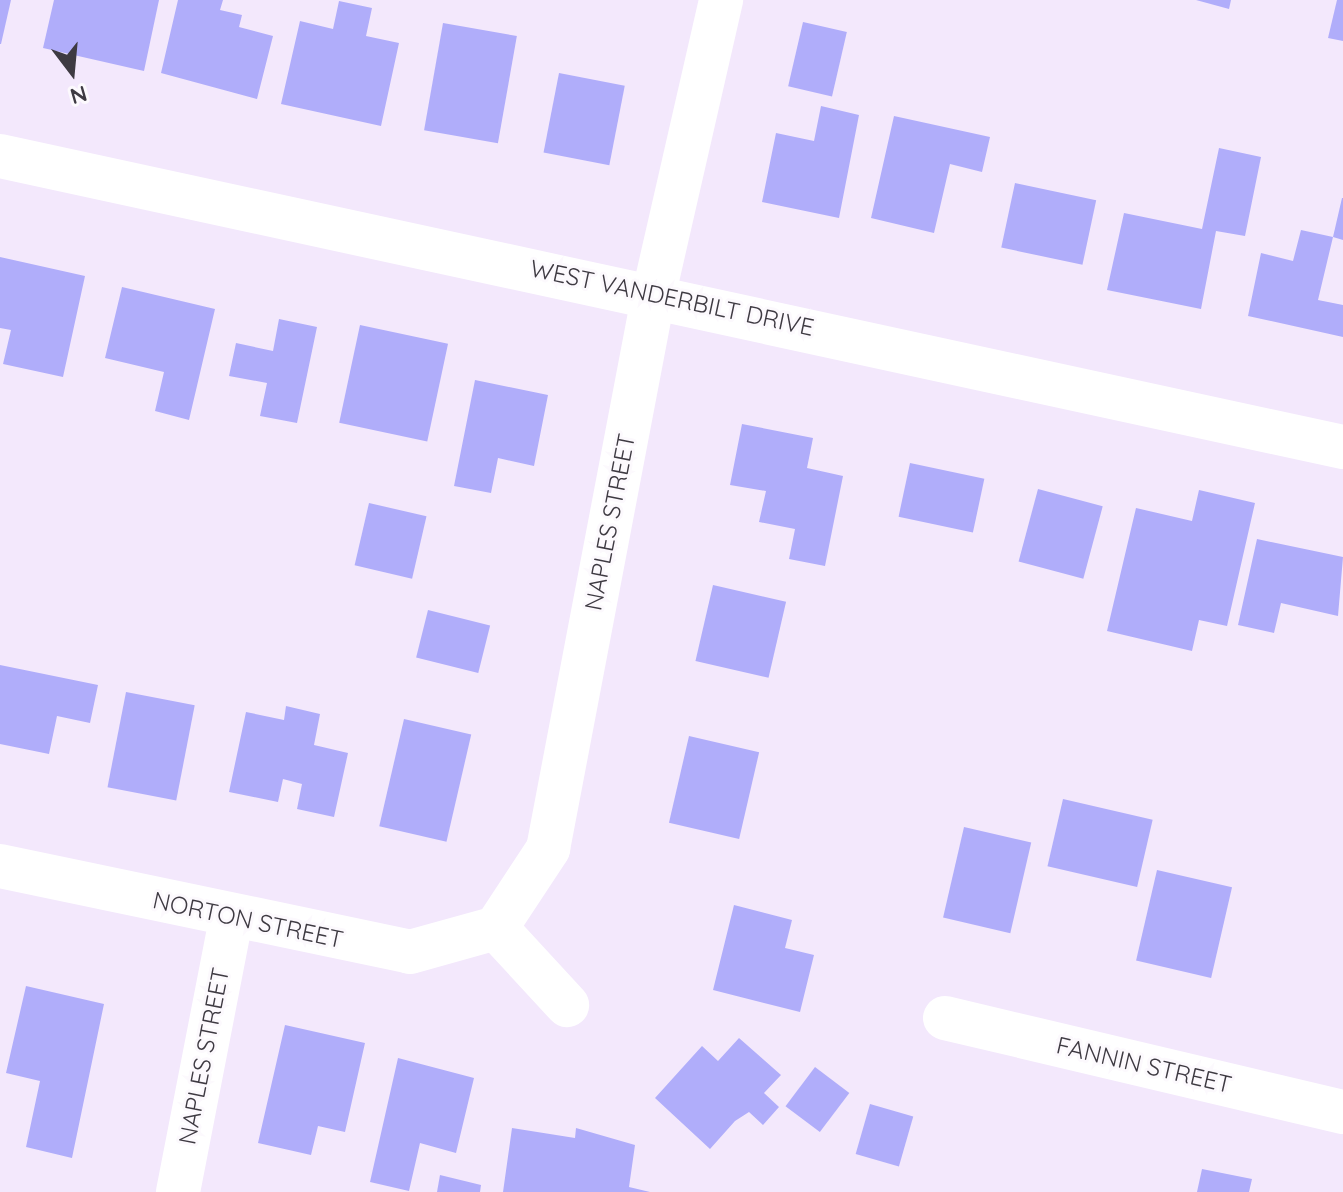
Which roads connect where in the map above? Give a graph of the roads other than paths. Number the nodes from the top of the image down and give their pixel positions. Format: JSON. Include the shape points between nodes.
{"nodes":[{"id":1,"x":721,"y":0,"type":"edge"},
{"id":2,"x":0,"y":156,"type":"edge"},
{"id":3,"x":654,"y":293,"type":"junction"},
{"id":4,"x":1343,"y":447,"type":"edge"},
{"id":5,"x":0,"y":866,"type":"edge"},
{"id":6,"x":231,"y":919,"type":"junction"},
{"id":7,"x":496,"y":928,"type":"junction"},
{"id":8,"x":567,"y":1005,"type":"dead end"},
{"id":9,"x":945,"y":1018,"type":"dead end"},
{"id":10,"x":1343,"y":1112,"type":"edge"},
{"id":11,"x":178,"y":1192,"type":"edge"}],
"edges":[{"from":1,"to":3,"type":"street","name":"NAPLES STREET"},
{"from":2,"to":3,"type":"street","name":"WEST VANDERBILT DRIVE"},
{"from":3,"to":4,"type":"street","name":"WEST VANDERBILT DRIVE"},
{"from":3,"to":7,"type":"street","name":"NAPLES STREET","via":[[548,849]]},
{"from":5,"to":6,"type":"street","name":"NORTON STREET"},
{"from":6,"to":7,"type":"street","name":"NORTON STREET","via":[[410,952]]},
{"from":6,"to":11,"type":"street","name":"NAPLES STREET"},
{"from":7,"to":8,"type":"street"},
{"from":9,"to":10,"type":"street","name":"FANNIN STREET"}]}
